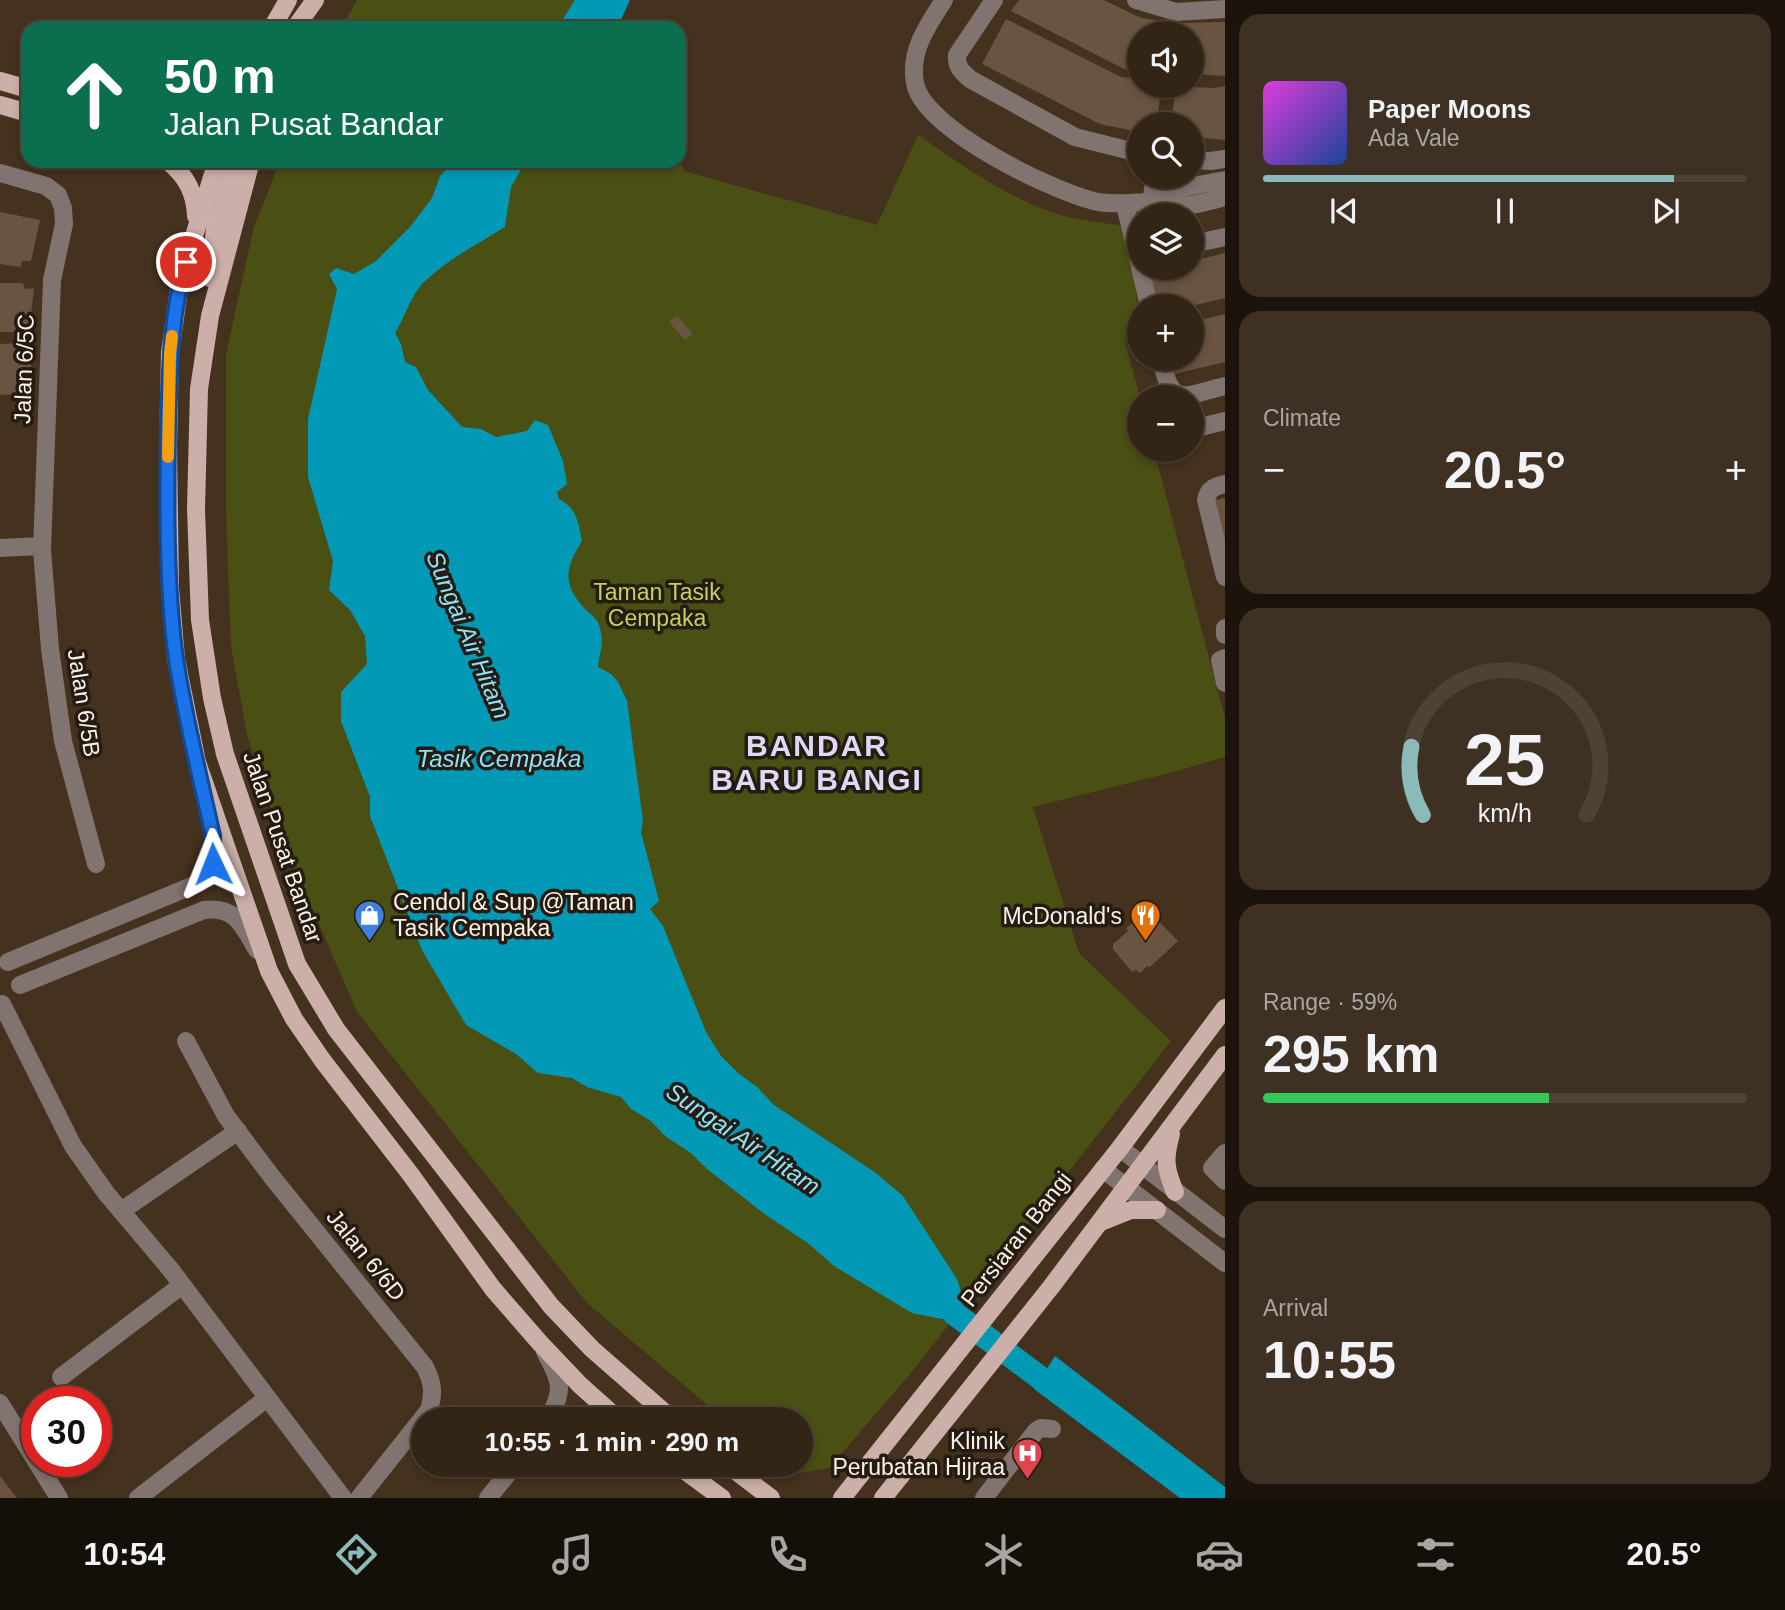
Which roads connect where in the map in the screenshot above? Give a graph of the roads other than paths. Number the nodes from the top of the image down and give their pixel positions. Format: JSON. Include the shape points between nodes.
{"nodes":[{"id":1,"x":288,"y":0,"type":"edge"},
{"id":2,"x":316,"y":0,"type":"edge"},
{"id":3,"x":944,"y":0,"type":"edge"},
{"id":4,"x":1136,"y":0,"type":"edge"},
{"id":5,"x":988,"y":2,"type":"edge"},
{"id":6,"x":1225,"y":9,"type":"edge"},
{"id":7,"x":276,"y":21,"type":"edge"},
{"id":8,"x":300,"y":21,"type":"edge"},
{"id":9,"x":308,"y":21,"type":"edge"},
{"id":10,"x":0,"y":80,"type":"edge"},
{"id":11,"x":21,"y":87,"type":"edge"},
{"id":12,"x":0,"y":105,"type":"edge"},
{"id":13,"x":21,"y":111,"type":"edge"},
{"id":14,"x":1127,"y":150,"type":"edge"},
{"id":15,"x":1225,"y":159,"type":"edge"},
{"id":16,"x":1204,"y":161,"type":"edge"},
{"id":17,"x":176,"y":168,"type":"edge"},
{"id":18,"x":217,"y":168,"type":"edge"},
{"id":19,"x":223,"y":168,"type":"edge"},
{"id":20,"x":249,"y":168,"type":"edge"},
{"id":21,"x":0,"y":173,"type":"edge"},
{"id":22,"x":1225,"y":180,"type":"edge"},
{"id":23,"x":1153,"y":189,"type":"edge"},
{"id":24,"x":1225,"y":197,"type":"edge"},
{"id":25,"x":1151,"y":202,"type":"junction"},
{"id":26,"x":1125,"y":205,"type":"junction"},
{"id":27,"x":1127,"y":213,"type":"edge"},
{"id":28,"x":196,"y":223,"type":"junction"},
{"id":29,"x":1225,"y":237,"type":"edge"},
{"id":30,"x":1204,"y":241,"type":"edge"},
{"id":31,"x":210,"y":316,"type":"junction"},
{"id":32,"x":1164,"y":371,"type":"edge"},
{"id":33,"x":1225,"y":386,"type":"edge"},
{"id":34,"x":1225,"y":421,"type":"edge"},
{"id":35,"x":1204,"y":426,"type":"edge"},
{"id":36,"x":1221,"y":485,"type":"edge"},
{"id":37,"x":42,"y":546,"type":"junction"},
{"id":38,"x":0,"y":548,"type":"edge"},
{"id":39,"x":1225,"y":577,"type":"edge"},
{"id":40,"x":1225,"y":628,"type":"edge"},
{"id":41,"x":1225,"y":635,"type":"edge"},
{"id":42,"x":1225,"y":659,"type":"edge"},
{"id":43,"x":1225,"y":682,"type":"edge"},
{"id":44,"x":197,"y":762,"type":"junction"},
{"id":45,"x":96,"y":864,"type":"dead end"},
{"id":46,"x":4,"y":961,"type":"edge"},
{"id":47,"x":270,"y":971,"type":"junction"},
{"id":48,"x":20,"y":985,"type":"junction"},
{"id":49,"x":1,"y":1004,"type":"edge"},
{"id":50,"x":1225,"y":1008,"type":"edge"},
{"id":51,"x":186,"y":1041,"type":"dead end"},
{"id":52,"x":1225,"y":1055,"type":"edge"},
{"id":53,"x":1174,"y":1124,"type":"junction"},
{"id":54,"x":238,"y":1131,"type":"junction"},
{"id":55,"x":1120,"y":1148,"type":"junction"},
{"id":56,"x":1225,"y":1153,"type":"edge"},
{"id":57,"x":1143,"y":1166,"type":"junction"},
{"id":58,"x":1103,"y":1169,"type":"junction"},
{"id":59,"x":1225,"y":1181,"type":"edge"},
{"id":60,"x":1127,"y":1187,"type":"junction"},
{"id":61,"x":1175,"y":1192,"type":"junction"},
{"id":62,"x":1157,"y":1210,"type":"junction"},
{"id":63,"x":121,"y":1211,"type":"junction"},
{"id":64,"x":1101,"y":1222,"type":"junction"},
{"id":65,"x":1225,"y":1229,"type":"edge"},
{"id":66,"x":1225,"y":1263,"type":"edge"},
{"id":67,"x":182,"y":1285,"type":"junction"},
{"id":68,"x":540,"y":1343,"type":"junction"},
{"id":69,"x":61,"y":1377,"type":"dead end"},
{"id":70,"x":268,"y":1398,"type":"junction"},
{"id":71,"x":0,"y":1403,"type":"edge"},
{"id":72,"x":554,"y":1407,"type":"edge"},
{"id":73,"x":605,"y":1407,"type":"edge"},
{"id":74,"x":658,"y":1407,"type":"edge"},
{"id":75,"x":1052,"y":1429,"type":"dead end"},
{"id":76,"x":907,"y":1468,"type":"junction"},
{"id":77,"x":505,"y":1477,"type":"edge"},
{"id":78,"x":693,"y":1477,"type":"edge"},
{"id":79,"x":744,"y":1477,"type":"edge"},
{"id":80,"x":769,"y":1495,"type":"edge"},
{"id":81,"x":842,"y":1497,"type":"edge"},
{"id":82,"x":59,"y":1498,"type":"edge"},
{"id":83,"x":138,"y":1498,"type":"edge"},
{"id":84,"x":343,"y":1498,"type":"edge"},
{"id":85,"x":359,"y":1498,"type":"edge"},
{"id":86,"x":488,"y":1498,"type":"edge"},
{"id":87,"x":722,"y":1498,"type":"edge"},
{"id":88,"x":883,"y":1498,"type":"edge"},
{"id":89,"x":898,"y":1498,"type":"edge"},
{"id":90,"x":984,"y":1498,"type":"edge"}],
"edges":[{"from":1,"to":7,"type":"main road"},
{"from":2,"to":8,"type":"main road"},
{"from":2,"to":9,"type":"main road"},
{"from":3,"to":26,"type":"street","via":[[921,37],[914,61],[915,85],[928,108],[973,143],[1034,178],[1097,202]]},
{"from":4,"to":6,"type":"street","via":[[1176,12]]},
{"from":5,"to":14,"type":"street","via":[[957,55],[956,63],[970,79],[1075,137]]},
{"from":10,"to":11,"type":"main road"},
{"from":12,"to":13,"type":"main road"},
{"from":15,"to":16,"type":"street"},
{"from":17,"to":28,"type":"main road","via":[[190,187]]},
{"from":18,"to":28,"type":"main road"},
{"from":19,"to":31,"type":"main road","via":[[230,179],[215,228]]},
{"from":20,"to":31,"type":"main road","name":"Jalan Pusat Bandar"},
{"from":21,"to":37,"type":"street","name":"Jalan 6/5C","via":[[46,186],[58,195],[63,208],[52,280]]},
{"from":22,"to":25,"type":"street","via":[[1181,188]]},
{"from":23,"to":25,"type":"street"},
{"from":24,"to":25,"type":"street","via":[[1188,205]]},
{"from":25,"to":26,"type":"street"},
{"from":26,"to":27,"type":"street"},
{"from":28,"to":44,"type":"main road","via":[[180,282],[170,353],[168,445],[176,659]]},
{"from":29,"to":30,"type":"street"},
{"from":31,"to":74,"type":"main road","name":"Jalan Pusat Bandar","via":[[199,389],[196,509],[201,620],[225,754],[297,964],[336,1029],[551,1306]]},
{"from":32,"to":33,"type":"street","via":[[1167,383],[1178,394]]},
{"from":34,"to":35,"type":"street"},
{"from":36,"to":39,"type":"street","via":[[1207,494],[1206,500]]},
{"from":37,"to":38,"type":"street"},
{"from":37,"to":45,"type":"street","name":"Jalan 6/5B","via":[[62,741]]},
{"from":40,"to":41,"type":"street"},
{"from":42,"to":43,"type":"street","via":[[1220,660]]},
{"from":44,"to":46,"type":"street","via":[[215,852],[208,874],[199,883]]},
{"from":44,"to":47,"type":"main road"},
{"from":46,"to":48,"type":"street","via":[[15,968]]},
{"from":47,"to":48,"type":"street","via":[[239,919],[217,908]]},
{"from":47,"to":68,"type":"main road","via":[[294,1019],[323,1061],[493,1289]]},
{"from":48,"to":49,"type":"street","via":[[16,995]]},
{"from":49,"to":63,"type":"street","via":[[73,1146]]},
{"from":50,"to":55,"type":"main road","name":"Persiaran Bangi"},
{"from":51,"to":54,"type":"street","name":"Jalan 6/6D"},
{"from":52,"to":53,"type":"main road"},
{"from":53,"to":57,"type":"main road"},
{"from":53,"to":61,"type":"main road","via":[[1165,1160]]},
{"from":54,"to":63,"type":"street"},
{"from":54,"to":85,"type":"street","name":"Jalan 6/6D","via":[[431,1380],[429,1410]]},
{"from":55,"to":57,"type":"street"},
{"from":55,"to":58,"type":"main road","name":"Persiaran Bangi"},
{"from":56,"to":59,"type":"street","via":[[1212,1168]]},
{"from":57,"to":60,"type":"main road"},
{"from":57,"to":61,"type":"street"},
{"from":58,"to":60,"type":"street"},
{"from":58,"to":81,"type":"main road","name":"Persiaran Bangi"},
{"from":60,"to":62,"type":"street"},
{"from":60,"to":64,"type":"main road"},
{"from":61,"to":65,"type":"street"},
{"from":62,"to":64,"type":"main road","via":[[1131,1210]]},
{"from":62,"to":66,"type":"street"},
{"from":63,"to":67,"type":"street"},
{"from":64,"to":76,"type":"main road"},
{"from":67,"to":69,"type":"street"},
{"from":67,"to":70,"type":"street"},
{"from":68,"to":72,"type":"street","via":[[560,1383]]},
{"from":68,"to":73,"type":"main road"},
{"from":70,"to":83,"type":"street"},
{"from":70,"to":84,"type":"street"},
{"from":71,"to":82,"type":"street"},
{"from":75,"to":90,"type":"street","via":[[1036,1431]]},
{"from":76,"to":88,"type":"main road"},
{"from":76,"to":89,"type":"main road"},
{"from":77,"to":86,"type":"street"},
{"from":78,"to":87,"type":"main road"},
{"from":79,"to":80,"type":"main road"}]}
